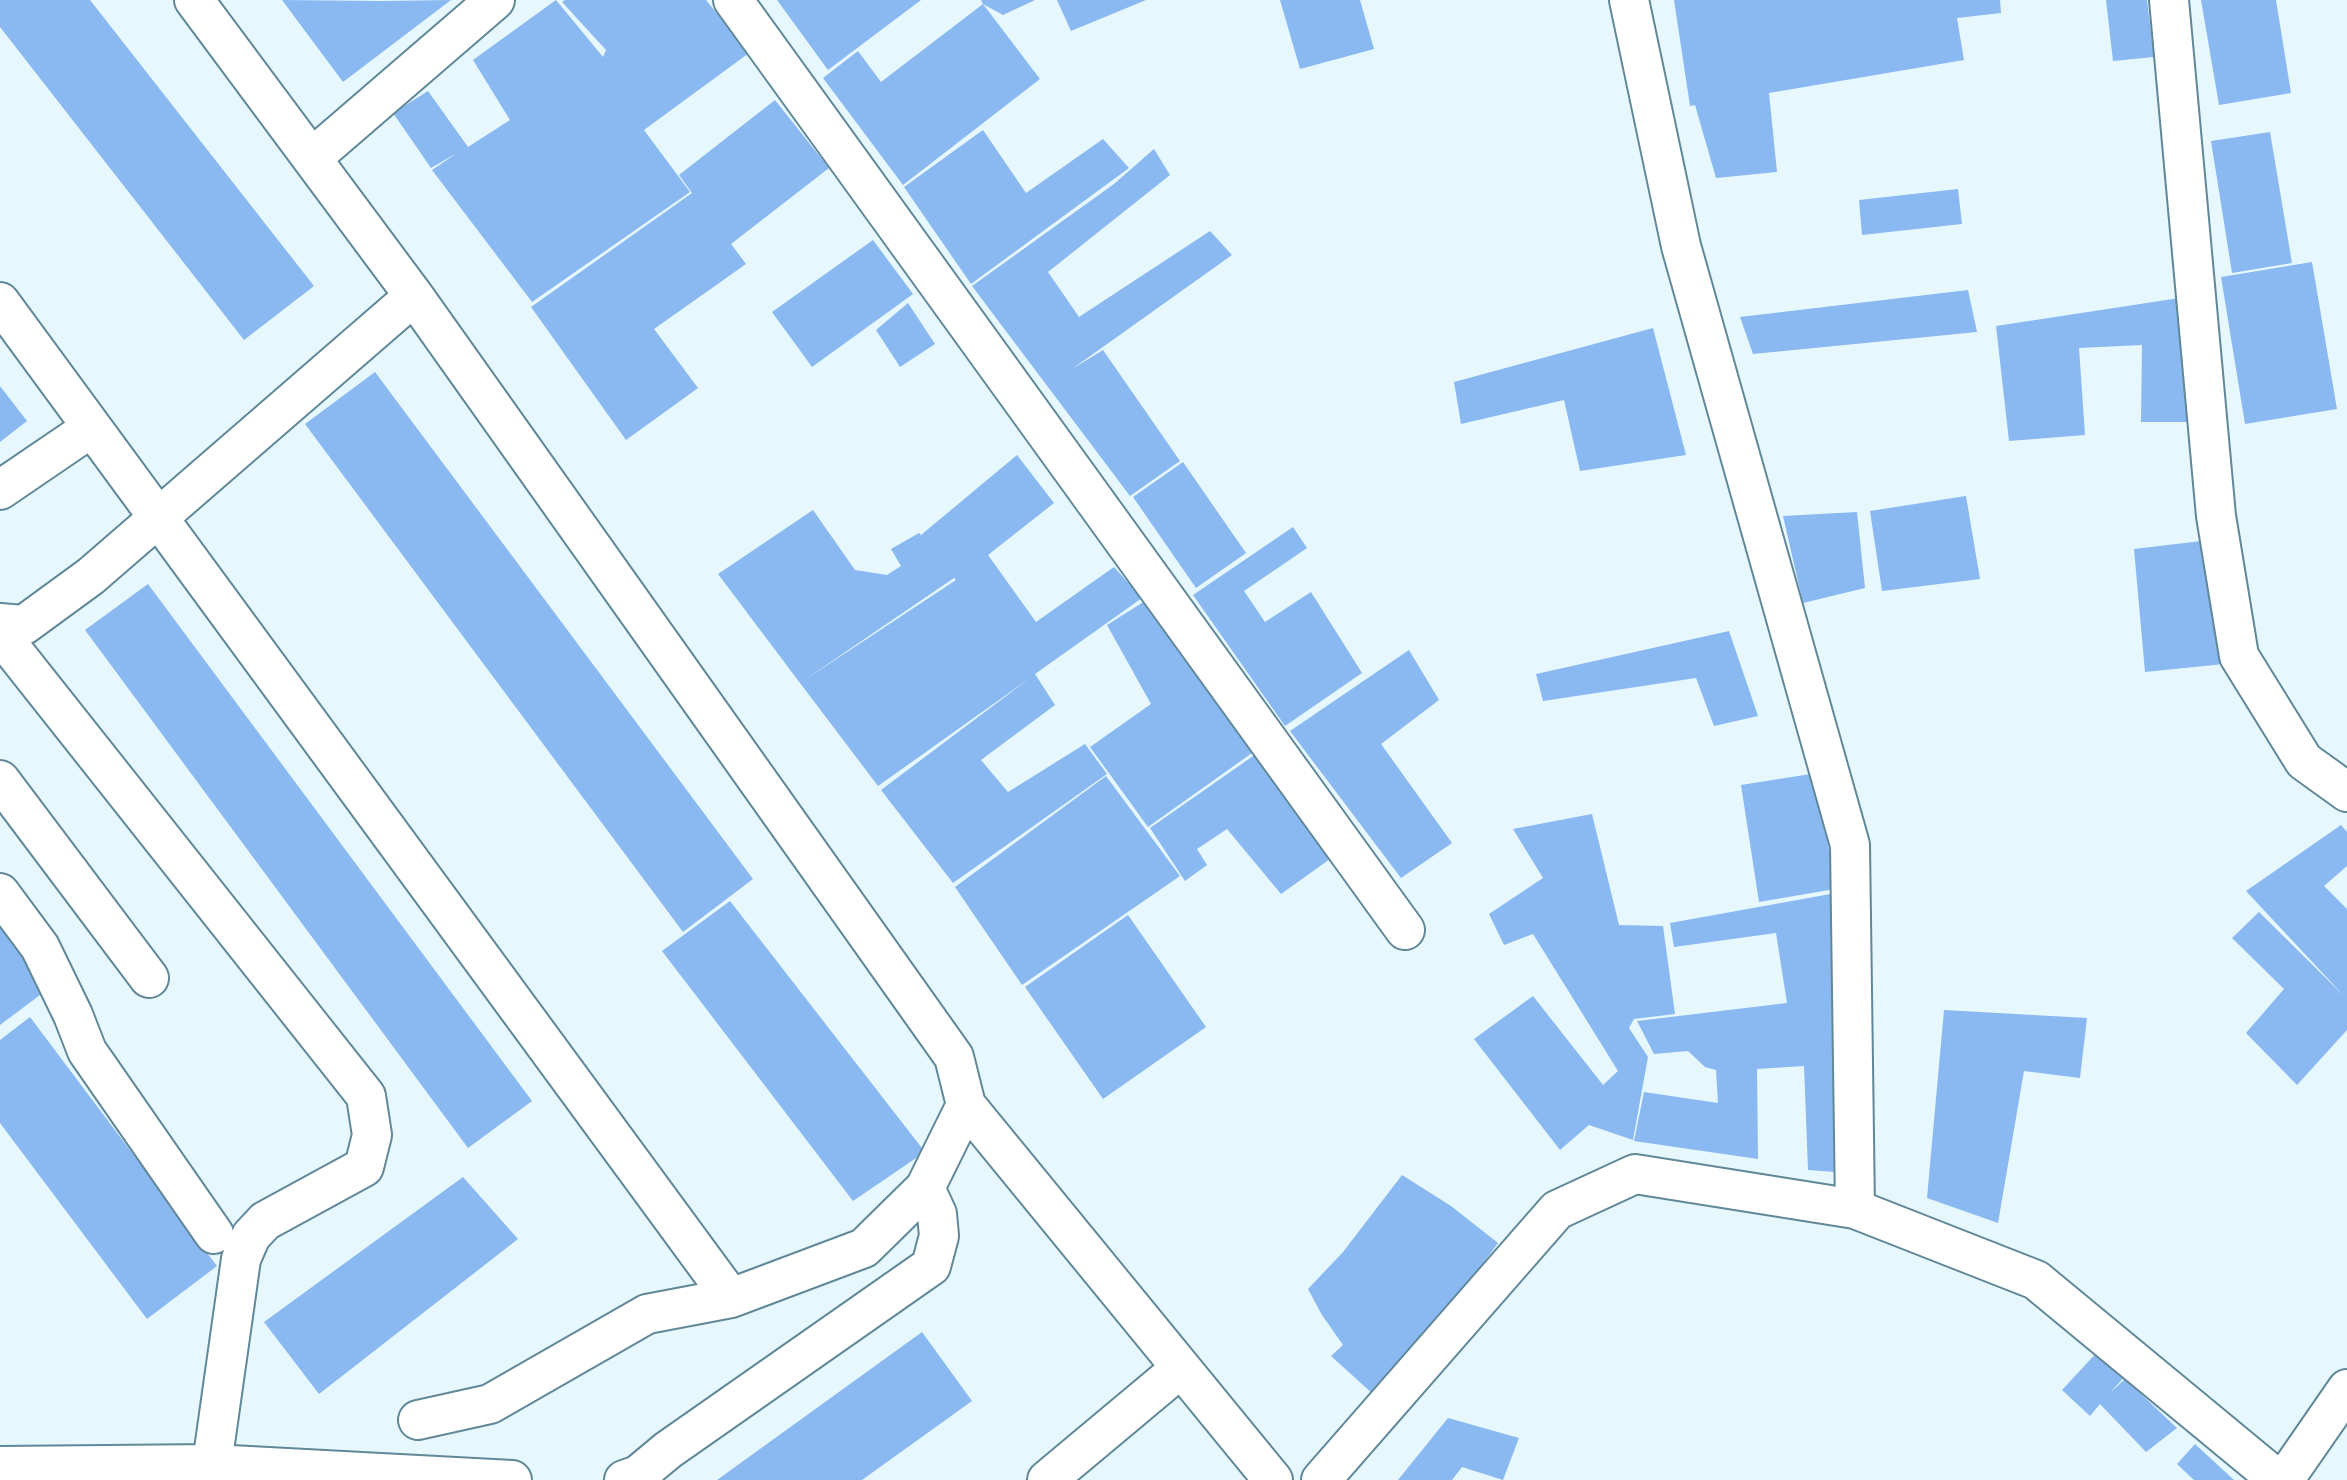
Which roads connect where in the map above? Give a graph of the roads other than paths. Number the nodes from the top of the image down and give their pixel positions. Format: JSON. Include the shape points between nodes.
{"nodes":[{"id":1,"x":194,"y":0,"type":"edge"},
{"id":2,"x":495,"y":0,"type":"edge"},
{"id":3,"x":733,"y":0,"type":"edge"},
{"id":4,"x":1629,"y":0,"type":"edge"},
{"id":5,"x":2169,"y":0,"type":"edge"},
{"id":6,"x":313,"y":157,"type":"junction"},
{"id":7,"x":414,"y":296,"type":"junction"},
{"id":8,"x":0,"y":302,"type":"edge"},
{"id":9,"x":91,"y":428,"type":"junction"},
{"id":10,"x":0,"y":490,"type":"edge"},
{"id":11,"x":159,"y":518,"type":"junction"},
{"id":12,"x":0,"y":623,"type":"edge"},
{"id":13,"x":0,"y":634,"type":"edge"},
{"id":14,"x":0,"y":780,"type":"edge"},
{"id":15,"x":2347,"y":792,"type":"edge"},
{"id":16,"x":0,"y":893,"type":"edge"},
{"id":17,"x":1405,"y":930,"type":"dead end"},
{"id":18,"x":149,"y":978,"type":"dead end"},
{"id":19,"x":966,"y":1105,"type":"junction"},
{"id":20,"x":925,"y":1188,"type":"junction"},
{"id":21,"x":1855,"y":1209,"type":"junction"},
{"id":22,"x":214,"y":1234,"type":"dead end"},
{"id":23,"x":731,"y":1298,"type":"junction"},
{"id":24,"x":1181,"y":1368,"type":"junction"},
{"id":25,"x":2347,"y":1389,"type":"edge"},
{"id":26,"x":418,"y":1420,"type":"dead end"},
{"id":27,"x":212,"y":1464,"type":"junction"},
{"id":28,"x":0,"y":1466,"type":"edge"},
{"id":29,"x":512,"y":1480,"type":"edge"},
{"id":30,"x":624,"y":1480,"type":"edge"},
{"id":31,"x":1047,"y":1480,"type":"edge"},
{"id":32,"x":1273,"y":1480,"type":"edge"},
{"id":33,"x":1321,"y":1480,"type":"edge"},
{"id":34,"x":2278,"y":1480,"type":"edge"},
{"id":35,"x":2284,"y":1480,"type":"edge"}],
"edges":[{"from":1,"to":6,"type":"street"},
{"from":2,"to":6,"type":"street"},
{"from":3,"to":17,"type":"street"},
{"from":4,"to":21,"type":"street","via":[[1681,246],[1850,845]]},
{"from":5,"to":15,"type":"street","via":[[2216,516],[2239,656],[2304,761]]},
{"from":6,"to":7,"type":"street"},
{"from":7,"to":11,"type":"street"},
{"from":7,"to":19,"type":"street","via":[[954,1057]]},
{"from":8,"to":9,"type":"street"},
{"from":9,"to":10,"type":"street"},
{"from":9,"to":11,"type":"street"},
{"from":11,"to":12,"type":"street","via":[[24,625]]},
{"from":11,"to":23,"type":"street"},
{"from":13,"to":27,"type":"street","via":[[366,1097],[372,1135],[364,1167],[265,1221],[251,1236],[241,1259]]},
{"from":14,"to":18,"type":"street"},
{"from":16,"to":22,"type":"street","via":[[40,947],[87,1051]]},
{"from":19,"to":20,"type":"street"},
{"from":19,"to":24,"type":"street"},
{"from":20,"to":23,"type":"street","via":[[864,1248]]},
{"from":20,"to":30,"type":"street","via":[[937,1214],[939,1236],[931,1266],[638,1475]]},
{"from":21,"to":33,"type":"street","via":[[1635,1174],[1557,1210]]},
{"from":21,"to":34,"type":"street","via":[[2036,1280]]},
{"from":23,"to":26,"type":"street","via":[[647,1314],[490,1404]]},
{"from":24,"to":31,"type":"street"},
{"from":24,"to":32,"type":"street"},
{"from":25,"to":35,"type":"street"},
{"from":27,"to":28,"type":"street"},
{"from":27,"to":29,"type":"street"}]}
